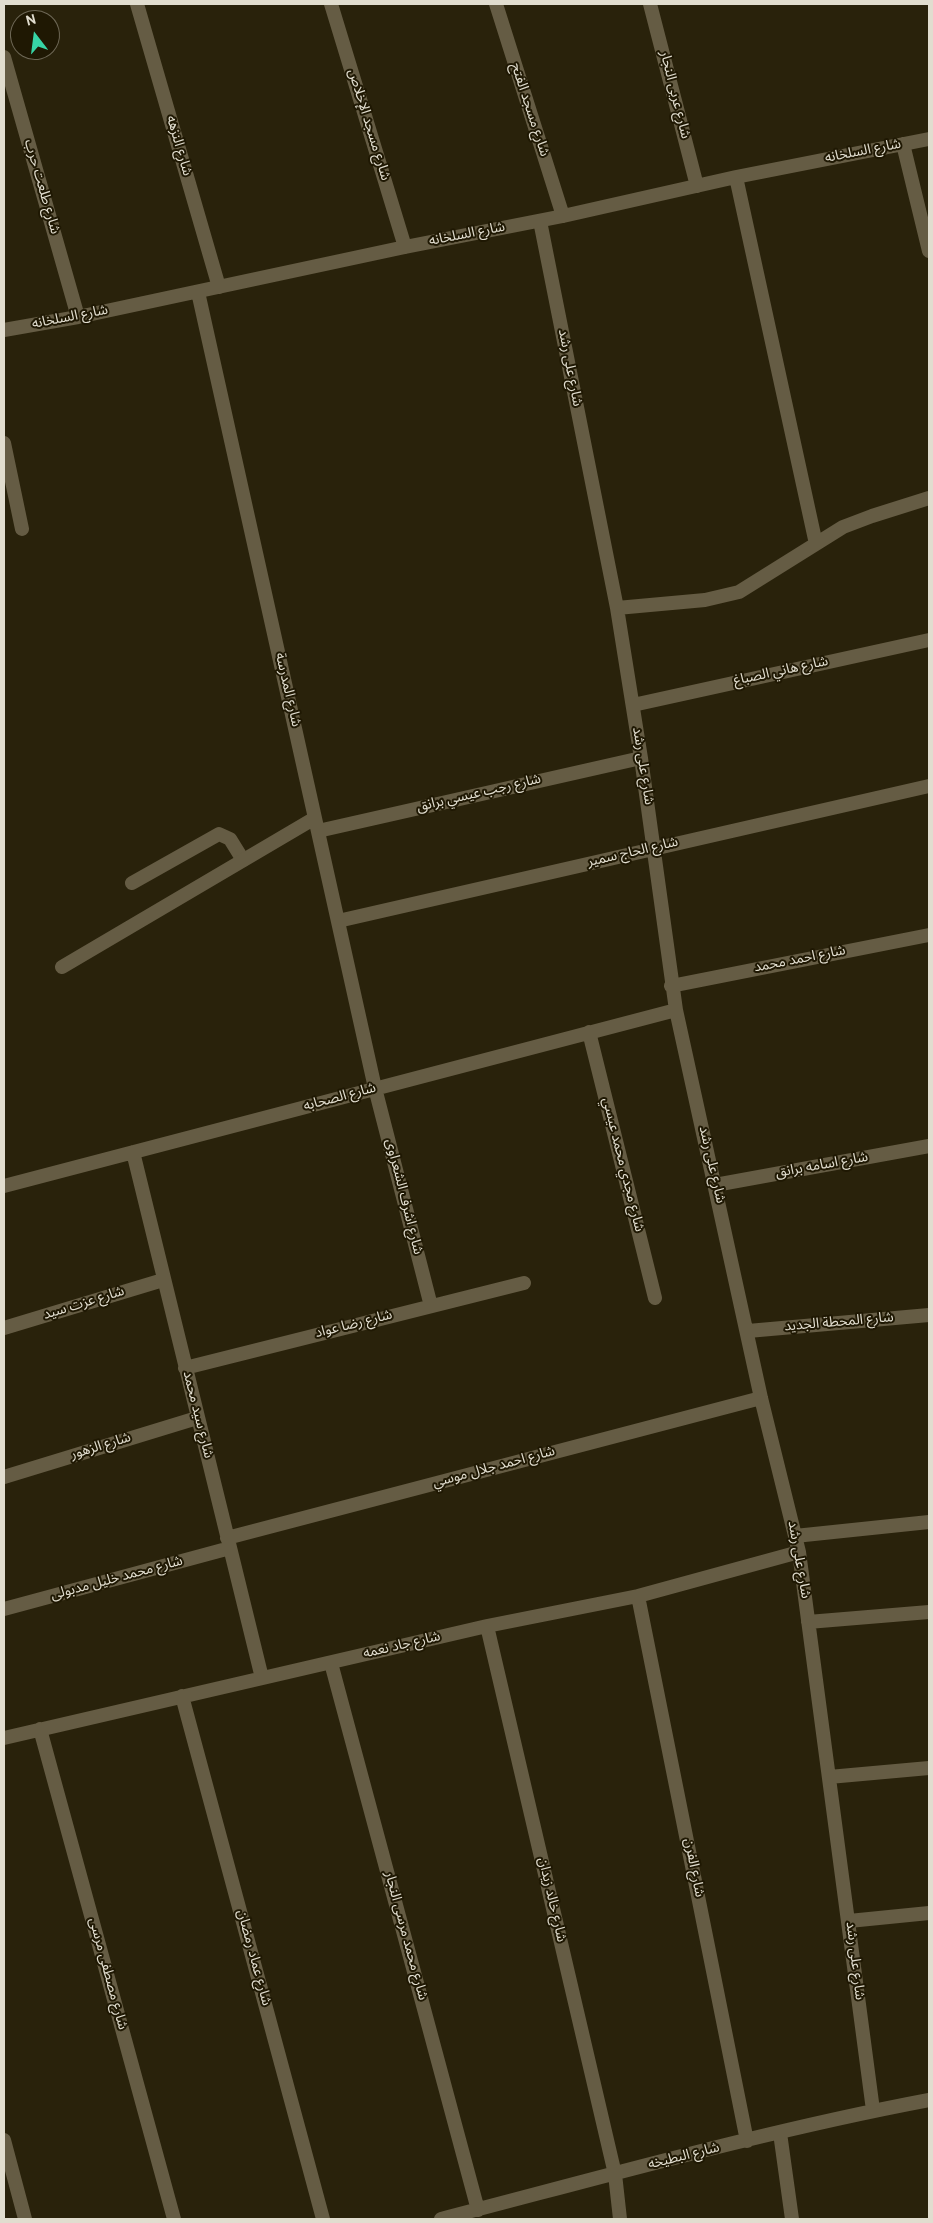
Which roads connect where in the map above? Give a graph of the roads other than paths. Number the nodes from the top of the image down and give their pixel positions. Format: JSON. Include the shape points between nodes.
{"nodes":[{"id":1,"x":137,"y":4,"type":"edge"},
{"id":2,"x":331,"y":4,"type":"edge"},
{"id":3,"x":496,"y":4,"type":"edge"},
{"id":4,"x":650,"y":4,"type":"edge"},
{"id":5,"x":4,"y":57,"type":"edge"},
{"id":6,"x":929,"y":139,"type":"edge"},
{"id":7,"x":903,"y":144,"type":"junction"},
{"id":8,"x":736,"y":177,"type":"junction"},
{"id":9,"x":697,"y":186,"type":"junction"},
{"id":10,"x":563,"y":216,"type":"junction"},
{"id":11,"x":540,"y":220,"type":"junction"},
{"id":12,"x":405,"y":247,"type":"junction"},
{"id":13,"x":929,"y":251,"type":"edge"},
{"id":14,"x":219,"y":287,"type":"junction"},
{"id":15,"x":198,"y":292,"type":"junction"},
{"id":16,"x":78,"y":318,"type":"junction"},
{"id":17,"x":4,"y":330,"type":"edge"},
{"id":18,"x":4,"y":443,"type":"edge"},
{"id":19,"x":929,"y":498,"type":"edge"},
{"id":20,"x":22,"y":529,"type":"dead end"},
{"id":21,"x":816,"y":544,"type":"junction"},
{"id":22,"x":617,"y":608,"type":"junction"},
{"id":23,"x":929,"y":640,"type":"edge"},
{"id":24,"x":633,"y":705,"type":"junction"},
{"id":25,"x":641,"y":758,"type":"junction"},
{"id":26,"x":929,"y":786,"type":"edge"},
{"id":27,"x":316,"y":824,"type":"junction"},
{"id":28,"x":654,"y":848,"type":"junction"},
{"id":29,"x":243,"y":860,"type":"junction"},
{"id":30,"x":132,"y":883,"type":"dead end"},
{"id":31,"x":338,"y":921,"type":"junction"},
{"id":32,"x":929,"y":935,"type":"edge"},
{"id":33,"x":62,"y":967,"type":"dead end"},
{"id":34,"x":671,"y":986,"type":"junction"},
{"id":35,"x":676,"y":1010,"type":"junction"},
{"id":36,"x":589,"y":1032,"type":"junction"},
{"id":37,"x":375,"y":1088,"type":"junction"},
{"id":38,"x":929,"y":1146,"type":"edge"},
{"id":39,"x":133,"y":1152,"type":"junction"},
{"id":40,"x":715,"y":1185,"type":"junction"},
{"id":41,"x":4,"y":1186,"type":"edge"},
{"id":42,"x":163,"y":1280,"type":"junction"},
{"id":43,"x":524,"y":1282,"type":"dead end"},
{"id":44,"x":655,"y":1298,"type":"dead end"},
{"id":45,"x":431,"y":1306,"type":"junction"},
{"id":46,"x":929,"y":1315,"type":"edge"},
{"id":47,"x":4,"y":1328,"type":"edge"},
{"id":48,"x":748,"y":1331,"type":"junction"},
{"id":49,"x":184,"y":1368,"type":"junction"},
{"id":50,"x":761,"y":1398,"type":"junction"},
{"id":51,"x":198,"y":1418,"type":"junction"},
{"id":52,"x":4,"y":1476,"type":"edge"},
{"id":53,"x":929,"y":1522,"type":"edge"},
{"id":54,"x":795,"y":1536,"type":"junction"},
{"id":55,"x":229,"y":1543,"type":"junction"},
{"id":56,"x":799,"y":1552,"type":"junction"},
{"id":57,"x":638,"y":1596,"type":"junction"},
{"id":58,"x":4,"y":1609,"type":"edge"},
{"id":59,"x":929,"y":1612,"type":"edge"},
{"id":60,"x":808,"y":1622,"type":"junction"},
{"id":61,"x":488,"y":1626,"type":"junction"},
{"id":62,"x":331,"y":1663,"type":"junction"},
{"id":63,"x":262,"y":1678,"type":"junction"},
{"id":64,"x":182,"y":1696,"type":"junction"},
{"id":65,"x":40,"y":1729,"type":"junction"},
{"id":66,"x":4,"y":1738,"type":"edge"},
{"id":67,"x":929,"y":1768,"type":"edge"},
{"id":68,"x":829,"y":1776,"type":"junction"},
{"id":69,"x":929,"y":1913,"type":"edge"},
{"id":70,"x":849,"y":1920,"type":"junction"},
{"id":71,"x":929,"y":2100,"type":"edge"},
{"id":72,"x":873,"y":2110,"type":"junction"},
{"id":73,"x":780,"y":2133,"type":"junction"},
{"id":74,"x":4,"y":2140,"type":"edge"},
{"id":75,"x":747,"y":2141,"type":"junction"},
{"id":76,"x":615,"y":2174,"type":"junction"},
{"id":77,"x":478,"y":2210,"type":"junction"},
{"id":78,"x":24,"y":2219,"type":"edge"},
{"id":79,"x":174,"y":2219,"type":"edge"},
{"id":80,"x":323,"y":2219,"type":"edge"},
{"id":81,"x":441,"y":2219,"type":"edge"},
{"id":82,"x":620,"y":2219,"type":"edge"},
{"id":83,"x":792,"y":2219,"type":"edge"}],
"edges":[{"from":1,"to":14,"type":"street","name":"شارع النزهه"},
{"from":2,"to":12,"type":"street","name":"شارع مسجد الإخلاص"},
{"from":3,"to":10,"type":"street","name":"شارع مسجد الفتح"},
{"from":4,"to":9,"type":"street","name":"شارع عربى النجار"},
{"from":5,"to":16,"type":"street","name":"شارع طلعت حرب"},
{"from":6,"to":7,"type":"street","name":"شارع السلخانه"},
{"from":7,"to":8,"type":"street","name":"شارع السلخانه"},
{"from":7,"to":13,"type":"street"},
{"from":8,"to":9,"type":"street","name":"شارع السلخانه"},
{"from":8,"to":21,"type":"street"},
{"from":9,"to":10,"type":"street","name":"شارع السلخانه"},
{"from":10,"to":11,"type":"street","name":"شارع السلخانه"},
{"from":11,"to":12,"type":"street","name":"شارع السلخانه"},
{"from":11,"to":22,"type":"street","name":"شارع على رشد"},
{"from":12,"to":14,"type":"street","name":"شارع السلخانه"},
{"from":14,"to":15,"type":"street","name":"شارع السلخانه"},
{"from":15,"to":16,"type":"street","name":"شارع السلخانه"},
{"from":15,"to":27,"type":"street","name":"شارع المدرسة"},
{"from":16,"to":17,"type":"street","name":"شارع السلخانه"},
{"from":18,"to":20,"type":"street"},
{"from":19,"to":21,"type":"street","via":[[843,527]]},
{"from":21,"to":22,"type":"street","via":[[739,592],[705,600]]},
{"from":22,"to":24,"type":"street","name":"شارع على رشد"},
{"from":23,"to":24,"type":"street","name":"شارع هاني الصباغ"},
{"from":24,"to":25,"type":"street","name":"شارع على رشد"},
{"from":25,"to":27,"type":"street","name":"شارع رجب عيسي برانق"},
{"from":25,"to":28,"type":"street","name":"شارع على رشد"},
{"from":26,"to":28,"type":"street","name":"شارع الحاج سمير"},
{"from":27,"to":29,"type":"street","name":"شارع رجب عيسي برانق"},
{"from":27,"to":31,"type":"street","name":"شارع المدرسة"},
{"from":28,"to":31,"type":"street","name":"شارع الحاج سمير"},
{"from":28,"to":34,"type":"street","name":"شارع على رشد"},
{"from":29,"to":30,"type":"street","via":[[230,839],[219,834]]},
{"from":29,"to":33,"type":"street","name":"شارع رجب عيسي برانق"},
{"from":31,"to":37,"type":"street","name":"شارع المدرسة"},
{"from":32,"to":34,"type":"street","name":"شارع احمد محمد"},
{"from":34,"to":35,"type":"street","name":"شارع على رشد"},
{"from":35,"to":36,"type":"street","name":"شارع الصحابه"},
{"from":35,"to":40,"type":"street","name":"شارع على رشد"},
{"from":36,"to":37,"type":"street","name":"شارع الصحابه"},
{"from":36,"to":44,"type":"street","name":"شارع مجدي محمد عيسي"},
{"from":37,"to":39,"type":"street","name":"شارع الصحابه"},
{"from":37,"to":45,"type":"street","name":"شارع اشرف الشعراوى"},
{"from":38,"to":40,"type":"street","name":"شارع اسامه برانق"},
{"from":39,"to":41,"type":"street","name":"شارع الصحابه"},
{"from":39,"to":42,"type":"street","name":"شارع سيد محمد"},
{"from":40,"to":48,"type":"street","name":"شارع على رشد"},
{"from":42,"to":47,"type":"street","name":"شارع عزت سيد"},
{"from":42,"to":49,"type":"street","name":"شارع سيد محمد"},
{"from":43,"to":45,"type":"street","name":"شارع رضا عواد"},
{"from":45,"to":49,"type":"street","name":"شارع رضا عواد"},
{"from":46,"to":48,"type":"street","name":"شارع المحطة الجديد"},
{"from":48,"to":50,"type":"street","name":"شارع على رشد"},
{"from":49,"to":51,"type":"street","name":"شارع سيد محمد"},
{"from":50,"to":54,"type":"street","name":"شارع على رشد"},
{"from":50,"to":55,"type":"street","name":"شارع احمد جلال موسي"},
{"from":51,"to":52,"type":"street","name":"شارع الزهور"},
{"from":51,"to":55,"type":"street","name":"شارع سيد محمد"},
{"from":53,"to":54,"type":"street"},
{"from":54,"to":56,"type":"street","name":"شارع على رشد"},
{"from":55,"to":58,"type":"street","name":"شارع محمد خليل مدبولى"},
{"from":55,"to":63,"type":"street","name":"شارع سيد محمد"},
{"from":56,"to":57,"type":"street","name":"شارع جاد نعمه"},
{"from":56,"to":60,"type":"street","name":"شارع على رشد"},
{"from":57,"to":61,"type":"street","name":"شارع جاد نعمه"},
{"from":57,"to":75,"type":"street","name":"شارع الفرن"},
{"from":59,"to":60,"type":"street"},
{"from":60,"to":68,"type":"street","name":"شارع على رشد"},
{"from":61,"to":62,"type":"street","name":"شارع جاد نعمه"},
{"from":61,"to":76,"type":"street","name":"شارع خالد زيدان"},
{"from":62,"to":63,"type":"street","name":"شارع جاد نعمه"},
{"from":62,"to":77,"type":"street","name":"شارع محمد مرسى النجار"},
{"from":63,"to":64,"type":"street","name":"شارع جاد نعمه"},
{"from":64,"to":65,"type":"street","name":"شارع جاد نعمه"},
{"from":64,"to":80,"type":"street","name":"شارع عماد رمضان"},
{"from":65,"to":66,"type":"street","name":"شارع جاد نعمه"},
{"from":65,"to":79,"type":"street","name":"شارع مصطفى مرسى"},
{"from":67,"to":68,"type":"street"},
{"from":68,"to":70,"type":"street","name":"شارع على رشد"},
{"from":69,"to":70,"type":"street"},
{"from":70,"to":72,"type":"street","name":"شارع على رشد"},
{"from":71,"to":72,"type":"street","name":"شارع البطيخه"},
{"from":72,"to":73,"type":"street","name":"شارع البطيخه"},
{"from":73,"to":75,"type":"street","name":"شارع البطيخه"},
{"from":73,"to":83,"type":"street"},
{"from":74,"to":78,"type":"street"},
{"from":75,"to":76,"type":"street","name":"شارع البطيخه"},
{"from":76,"to":77,"type":"street","name":"شارع البطيخه"},
{"from":76,"to":82,"type":"street","name":"شارع خالد زيدان"},
{"from":77,"to":81,"type":"street","name":"شارع البطيخه"}]}
